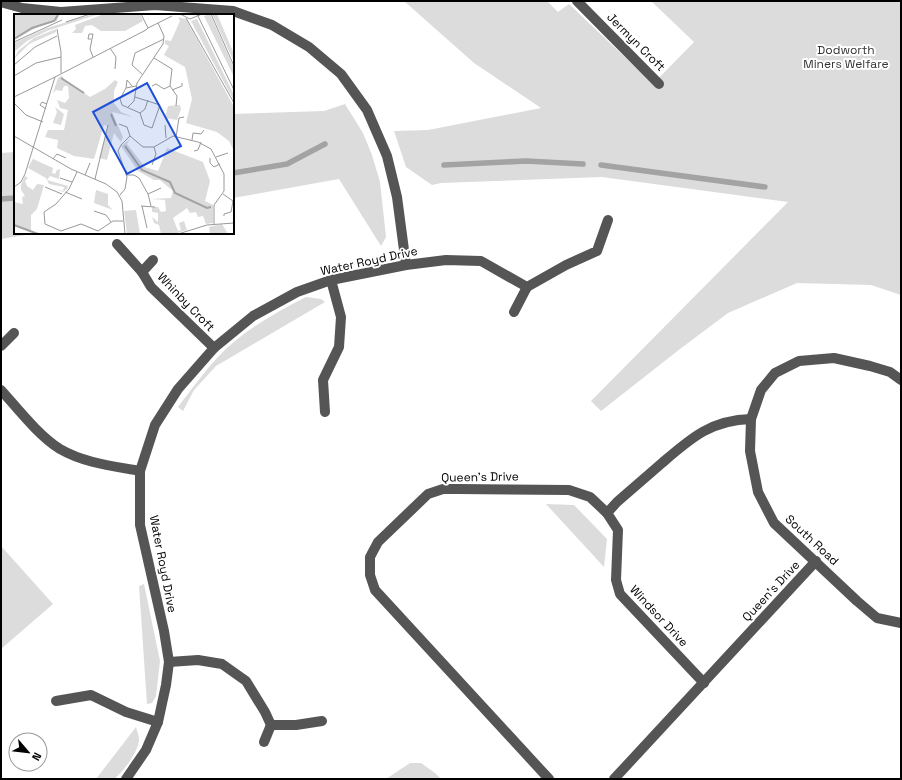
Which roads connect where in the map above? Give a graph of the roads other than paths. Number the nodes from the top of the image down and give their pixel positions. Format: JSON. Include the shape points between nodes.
{"nodes":[{"id":1,"x":577,"y":1,"type":"edge"},
{"id":2,"x":1,"y":2,"type":"edge"},
{"id":3,"x":155,"y":3,"type":"edge"},
{"id":4,"x":659,"y":84,"type":"dead end"},
{"id":5,"x":608,"y":220,"type":"dead end"},
{"id":6,"x":117,"y":244,"type":"dead end"},
{"id":7,"x":154,"y":260,"type":"dead end"},
{"id":8,"x":406,"y":265,"type":"junction"},
{"id":9,"x":142,"y":272,"type":"junction"},
{"id":10,"x":331,"y":280,"type":"junction"},
{"id":11,"x":527,"y":288,"type":"junction"},
{"id":12,"x":514,"y":312,"type":"dead end"},
{"id":13,"x":14,"y":333,"type":"dead end"},
{"id":14,"x":1,"y":346,"type":"edge"},
{"id":15,"x":214,"y":348,"type":"junction"},
{"id":16,"x":901,"y":380,"type":"edge"},
{"id":17,"x":1,"y":390,"type":"edge"},
{"id":18,"x":325,"y":412,"type":"dead end"},
{"id":19,"x":751,"y":419,"type":"junction"},
{"id":20,"x":140,"y":471,"type":"junction"},
{"id":21,"x":607,"y":513,"type":"junction"},
{"id":22,"x":816,"y":561,"type":"junction"},
{"id":23,"x":901,"y":623,"type":"edge"},
{"id":24,"x":168,"y":662,"type":"junction"},
{"id":25,"x":704,"y":683,"type":"junction"},
{"id":26,"x":56,"y":701,"type":"dead end"},
{"id":27,"x":322,"y":721,"type":"dead end"},
{"id":28,"x":158,"y":722,"type":"junction"},
{"id":29,"x":271,"y":725,"type":"junction"},
{"id":30,"x":264,"y":742,"type":"dead end"},
{"id":31,"x":129,"y":778,"type":"edge"},
{"id":32,"x":549,"y":779,"type":"edge"},
{"id":33,"x":614,"y":779,"type":"edge"}],
"edges":[{"from":1,"to":4,"type":"street","name":"Jermyn Croft"},
{"from":2,"to":3,"type":"street","via":[[22,8],[61,12]]},
{"from":3,"to":8,"type":"street","via":[[233,11],[272,25],[309,47],[341,74],[367,110],[387,156]]},
{"from":5,"to":11,"type":"street","via":[[597,251],[566,265]]},
{"from":6,"to":9,"type":"street","name":"Whinby Croft"},
{"from":7,"to":9,"type":"street","name":"Whinby Croft"},
{"from":8,"to":10,"type":"street","name":"Water Royd Drive"},
{"from":8,"to":11,"type":"street","name":"Water Royd Drive","via":[[446,260],[481,261]]},
{"from":9,"to":15,"type":"street","name":"Whinby Croft","via":[[151,287]]},
{"from":10,"to":15,"type":"street","name":"Water Royd Drive","via":[[297,292],[252,316]]},
{"from":10,"to":18,"type":"street","via":[[341,317],[339,347],[323,380]]},
{"from":11,"to":12,"type":"street"},
{"from":13,"to":14,"type":"street"},
{"from":15,"to":20,"type":"street","name":"Water Royd Drive","via":[[178,389],[155,425]]},
{"from":16,"to":19,"type":"street","name":"South Road","via":[[890,372],[834,358],[799,361],[775,373],[761,390]]},
{"from":17,"to":20,"type":"street","via":[[37,430],[60,449],[80,458]]},
{"from":19,"to":21,"type":"street","via":[[736,419],[709,428],[691,439]]},
{"from":19,"to":22,"type":"street","name":"South Road","via":[[750,451],[758,492],[774,523]]},
{"from":20,"to":24,"type":"street","name":"Water Royd Drive","via":[[140,524],[164,631]]},
{"from":21,"to":25,"type":"street","name":"Windsor Drive","via":[[618,530],[616,580],[620,594]]},
{"from":21,"to":32,"type":"street","name":"Queen's Drive","via":[[590,497],[569,490],[442,489],[428,494],[378,542],[370,557],[370,576],[375,590]]},
{"from":22,"to":23,"type":"street","name":"South Road","via":[[877,618]]},
{"from":22,"to":25,"type":"street","name":"Queen's Drive"},
{"from":24,"to":28,"type":"street","name":"Water Royd Drive"},
{"from":24,"to":29,"type":"street","via":[[198,660],[222,664],[246,681]]},
{"from":25,"to":33,"type":"street","name":"Queen's Drive"},
{"from":26,"to":28,"type":"street","via":[[91,695],[126,712]]},
{"from":27,"to":29,"type":"street"},
{"from":28,"to":31,"type":"street","name":"Water Royd Drive","via":[[146,750]]},
{"from":29,"to":30,"type":"street"}]}
